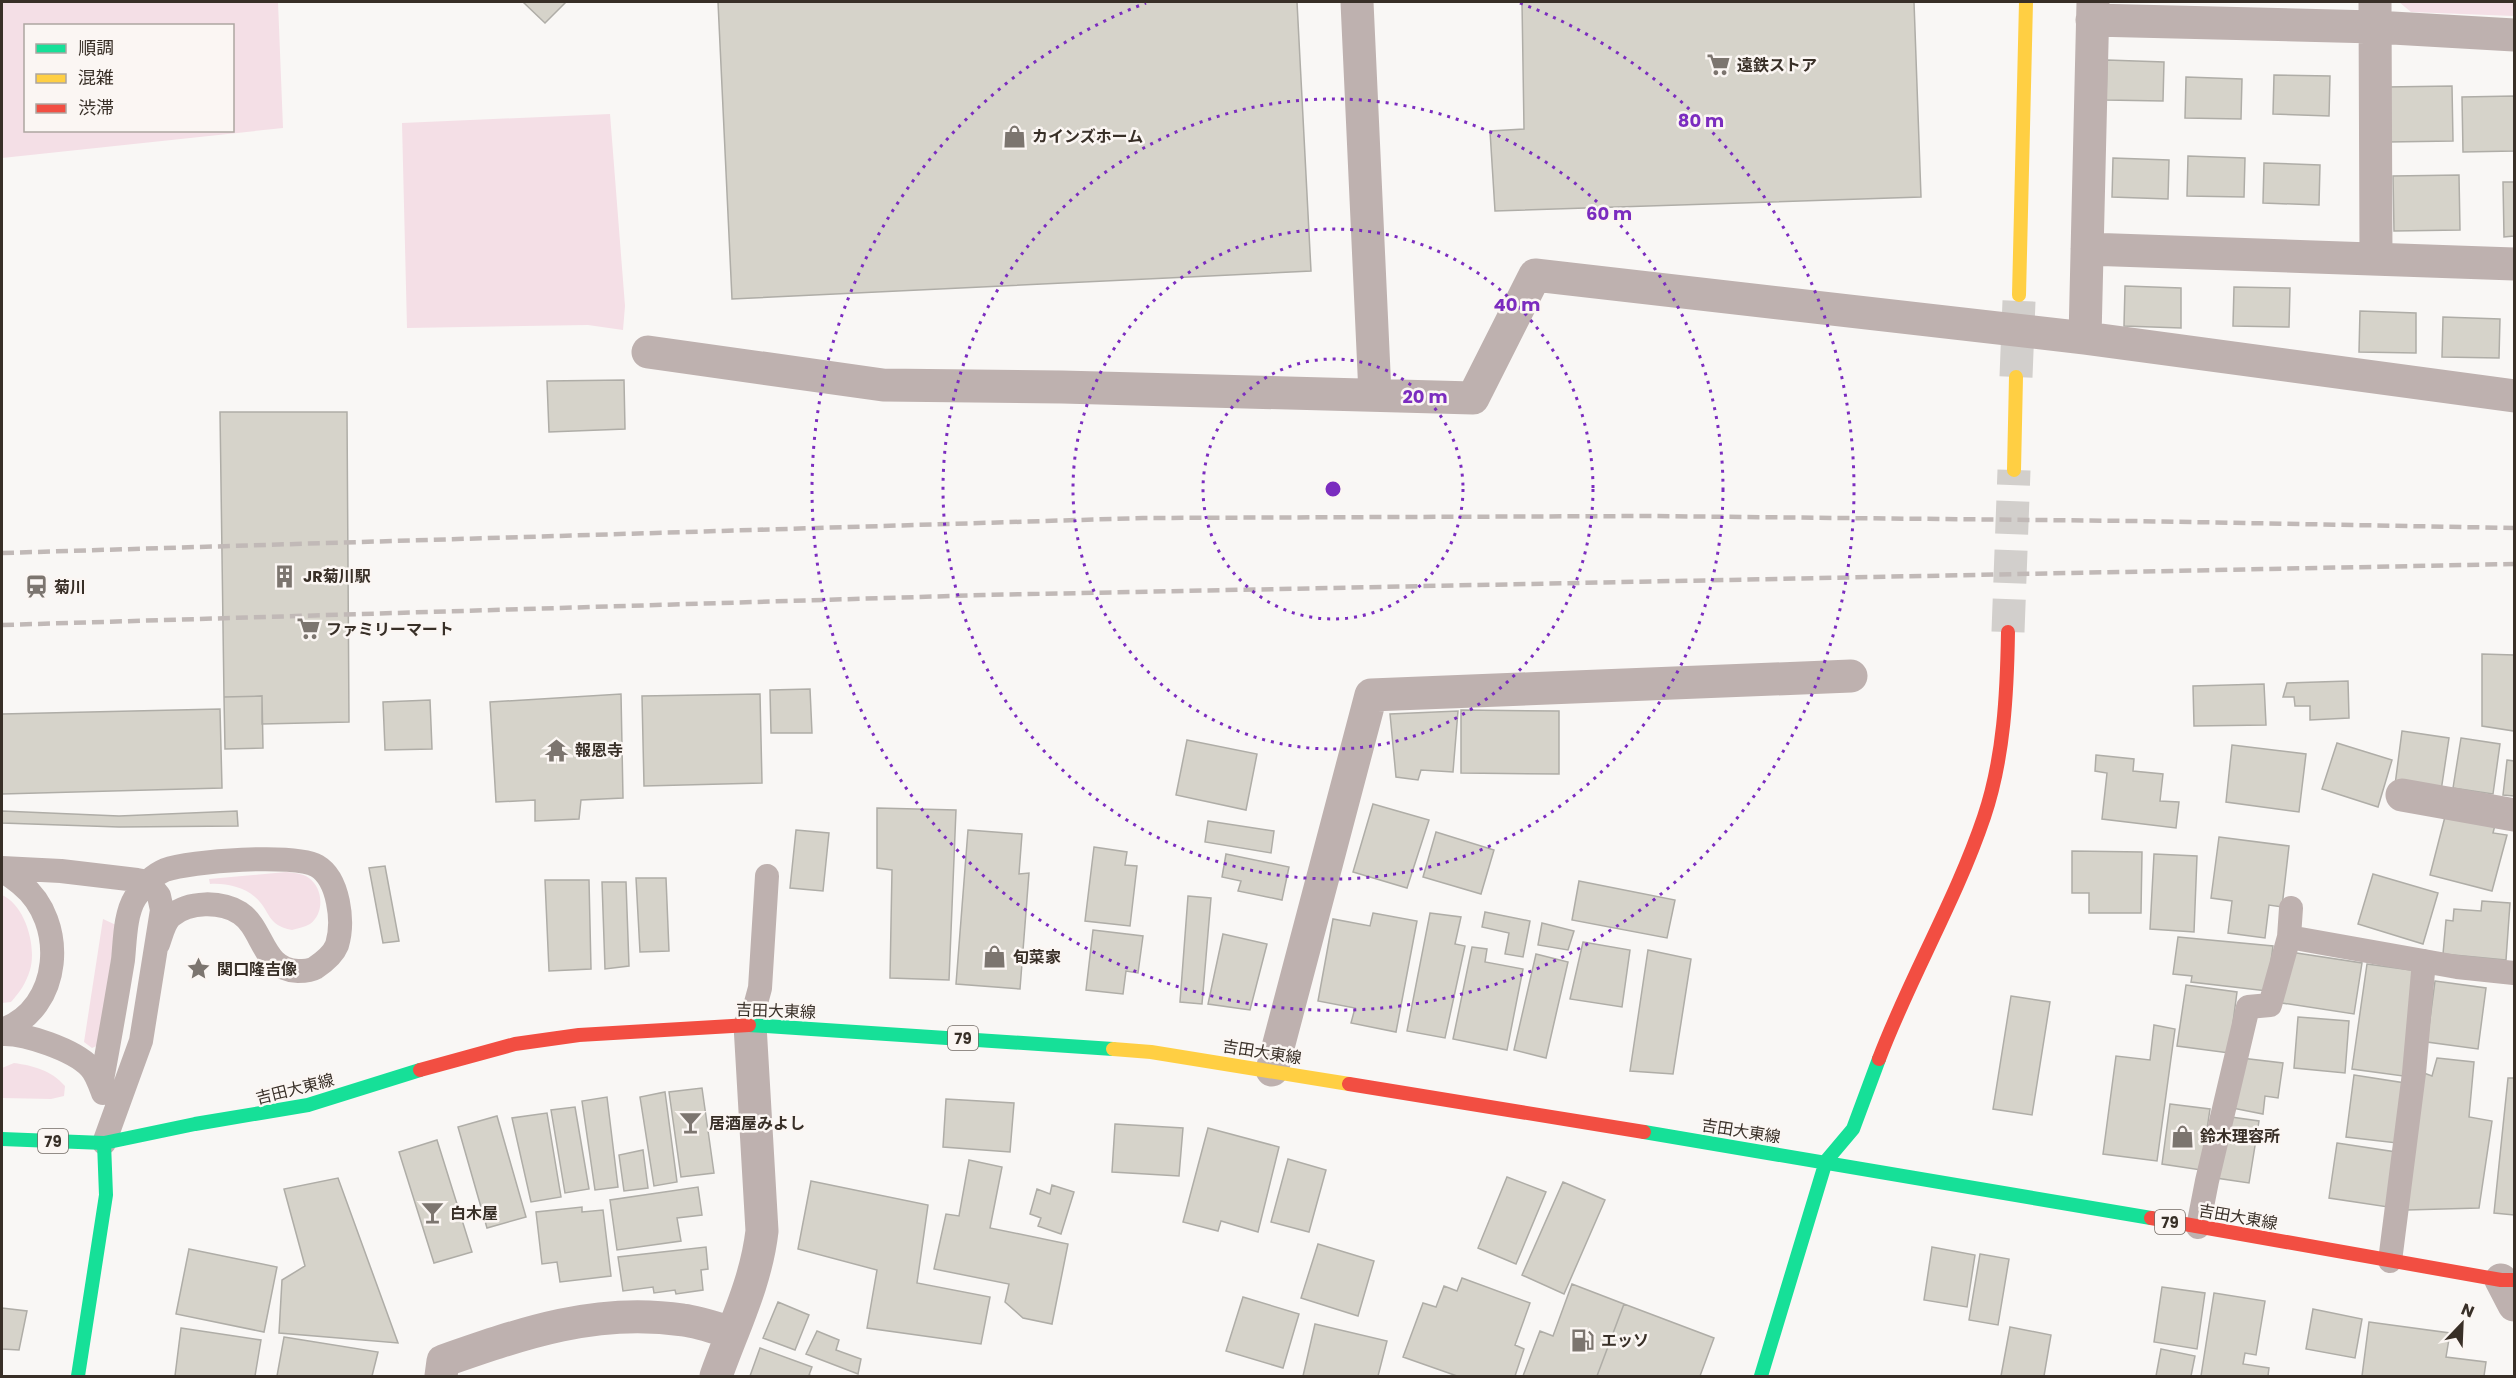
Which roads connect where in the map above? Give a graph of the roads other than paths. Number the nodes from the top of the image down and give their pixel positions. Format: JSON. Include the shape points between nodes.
{"nodes":[{"id":1,"x":1357,"y":2,"type":"edge"},
{"id":2,"x":2026,"y":2,"type":"edge"},
{"id":3,"x":2093,"y":11,"type":"edge"},
{"id":4,"x":2375,"y":14,"type":"edge"},
{"id":5,"x":2514,"y":35,"type":"edge"},
{"id":6,"x":2087,"y":249,"type":"junction"},
{"id":7,"x":2376,"y":259,"type":"junction"},
{"id":8,"x":2514,"y":264,"type":"edge"},
{"id":9,"x":2019,"y":295,"type":"tunnel mouth"},
{"id":10,"x":2085,"y":338,"type":"junction"},
{"id":11,"x":648,"y":352,"type":"dead end"},
{"id":12,"x":2016,"y":377,"type":"tunnel mouth"},
{"id":13,"x":1375,"y":394,"type":"junction"},
{"id":14,"x":2514,"y":396,"type":"edge"},
{"id":15,"x":2014,"y":470,"type":"tunnel mouth"},
{"id":16,"x":2008,"y":632,"type":"tunnel mouth"},
{"id":17,"x":1851,"y":676,"type":"dead end"},
{"id":18,"x":2402,"y":795,"type":"dead end"},
{"id":19,"x":2514,"y":815,"type":"edge"},
{"id":20,"x":2,"y":870,"type":"edge"},
{"id":21,"x":767,"y":876,"type":"dead end"},
{"id":22,"x":148,"y":882,"type":"junction"},
{"id":23,"x":2291,"y":908,"type":"dead end"},
{"id":24,"x":2289,"y":937,"type":"junction"},
{"id":25,"x":158,"y":944,"type":"junction"},
{"id":26,"x":2424,"y":961,"type":"junction"},
{"id":27,"x":2514,"y":973,"type":"edge"},
{"id":28,"x":750,"y":1025,"type":"junction"},
{"id":29,"x":2,"y":1032,"type":"edge"},
{"id":30,"x":1272,"y":1070,"type":"junction"},
{"id":31,"x":100,"y":1085,"type":"junction"},
{"id":32,"x":2,"y":1139,"type":"edge"},
{"id":33,"x":104,"y":1143,"type":"junction"},
{"id":34,"x":1826,"y":1161,"type":"junction"},
{"id":35,"x":2198,"y":1227,"type":"junction"},
{"id":36,"x":2390,"y":1261,"type":"junction"},
{"id":37,"x":2510,"y":1288,"type":"edge"},
{"id":38,"x":732,"y":1333,"type":"junction"},
{"id":39,"x":78,"y":1377,"type":"edge"},
{"id":40,"x":441,"y":1377,"type":"edge"},
{"id":41,"x":716,"y":1377,"type":"edge"},
{"id":42,"x":1761,"y":1377,"type":"edge"}],
"edges":[{"from":1,"to":13,"type":"street"},
{"from":2,"to":9,"type":"main road"},
{"from":3,"to":4,"type":"street"},
{"from":3,"to":6,"type":"street"},
{"from":4,"to":5,"type":"street"},
{"from":4,"to":7,"type":"street"},
{"from":6,"to":7,"type":"street"},
{"from":6,"to":10,"type":"street"},
{"from":7,"to":8,"type":"street"},
{"from":10,"to":13,"type":"street","via":[[1535,275],[1473,398]]},
{"from":10,"to":14,"type":"street"},
{"from":11,"to":13,"type":"street","via":[[883,385]]},
{"from":12,"to":15,"type":"main road"},
{"from":16,"to":34,"type":"main road","via":[[2007,689],[1994,780],[1984,817],[1940,924],[1891,1027],[1853,1129]]},
{"from":17,"to":30,"type":"street","via":[[1371,694]]},
{"from":18,"to":19,"type":"street"},
{"from":20,"to":22,"type":"lane","via":[[61,871]]},
{"from":20,"to":29,"type":"lane","via":[[32,893],[41,907],[54,954],[44,992],[30,1013]]},
{"from":21,"to":28,"type":"lane","via":[[760,988]]},
{"from":22,"to":25,"type":"lane","via":[[159,896],[162,910]]},
{"from":22,"to":25,"type":"lane","via":[[163,871],[181,866],[277,859],[305,861],[319,867],[331,881],[338,904],[340,927],[336,948],[326,962],[312,970],[290,970],[279,965],[269,957],[242,914],[223,905],[187,908],[170,916]]},
{"from":22,"to":31,"type":"lane","via":[[134,899]]},
{"from":23,"to":24,"type":"lane"},
{"from":24,"to":26,"type":"lane"},
{"from":24,"to":35,"type":"lane","via":[[2270,1005],[2248,1007]]},
{"from":25,"to":33,"type":"lane","via":[[141,1041]]},
{"from":26,"to":27,"type":"lane"},
{"from":26,"to":36,"type":"lane"},
{"from":28,"to":30,"type":"main road","name":"吉田大東線","number":"79","via":[[1151,1052]]},
{"from":28,"to":33,"type":"main road","name":"吉田大東線","number":"79","via":[[579,1035],[514,1044],[308,1105]]},
{"from":28,"to":38,"type":"street","via":[[762,1231],[756,1270]]},
{"from":29,"to":31,"type":"lane","via":[[36,1038],[76,1058],[90,1067]]},
{"from":30,"to":34,"type":"main road","name":"吉田大東線","number":"79"},
{"from":31,"to":33,"type":"lane","via":[[104,1107],[98,1134]]},
{"from":32,"to":33,"type":"main road","name":"吉田大東線","number":"79"},
{"from":33,"to":39,"type":"main road","via":[[106,1195]]},
{"from":34,"to":35,"type":"main road","name":"吉田大東線","number":"79"},
{"from":34,"to":42,"type":"main road"},
{"from":35,"to":36,"type":"main road","name":"吉田大東線","number":"79"},
{"from":36,"to":37,"type":"main road","name":"吉田大東線","number":"79"},
{"from":38,"to":40,"type":"street","via":[[684,1320],[588,1319],[556,1324],[443,1361]]},
{"from":38,"to":41,"type":"street"}]}
